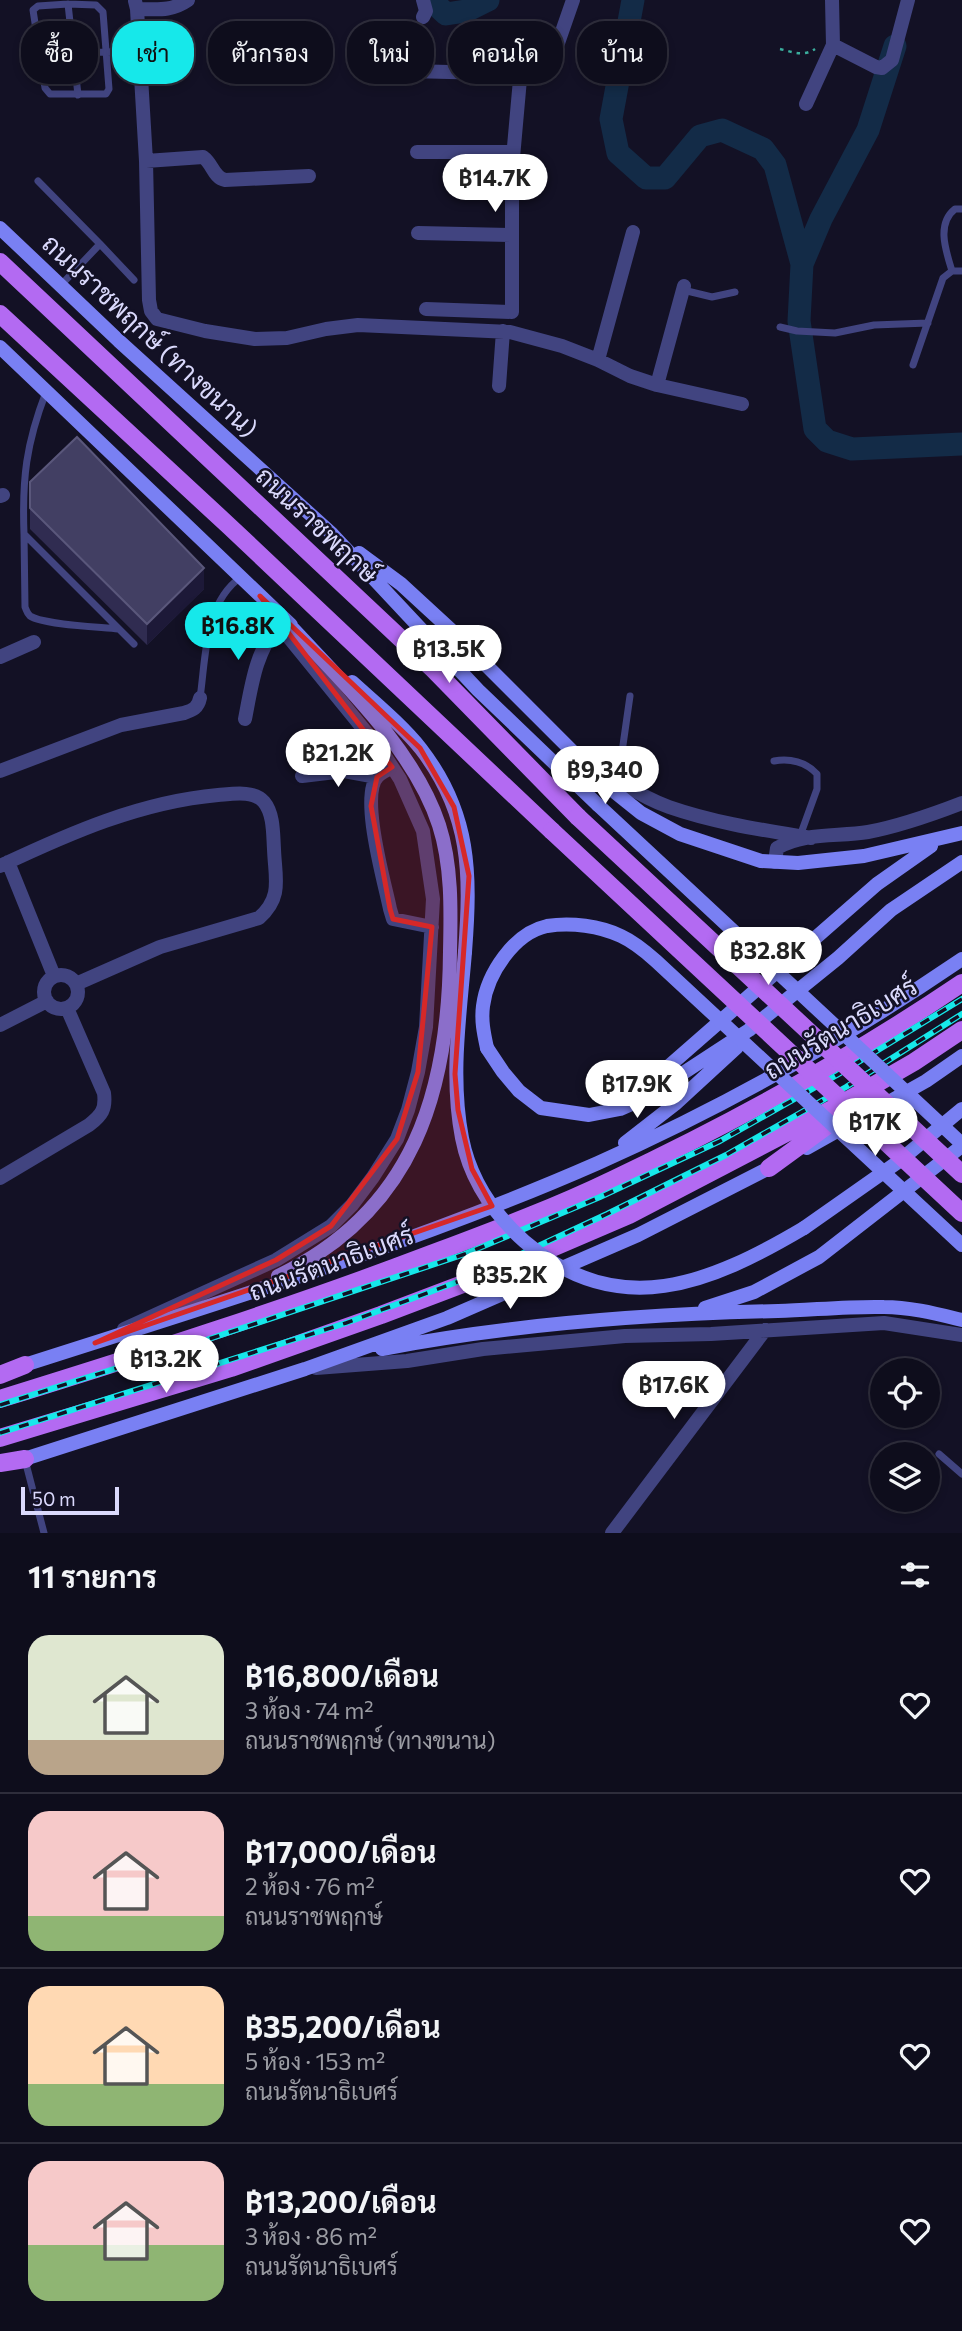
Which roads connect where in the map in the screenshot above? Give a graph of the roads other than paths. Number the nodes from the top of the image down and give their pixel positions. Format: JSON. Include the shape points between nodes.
{"nodes":[{"id":1,"x":188,"y":0,"type":"edge"},
{"id":2,"x":423,"y":0,"type":"edge"},
{"id":3,"x":573,"y":0,"type":"edge"},
{"id":4,"x":832,"y":0,"type":"edge"},
{"id":5,"x":908,"y":0,"type":"edge"},
{"id":6,"x":68,"y":4,"type":"junction"},
{"id":7,"x":136,"y":5,"type":"edge"},
{"id":8,"x":423,"y":17,"type":"dead end"},
{"id":9,"x":35,"y":21,"type":"edge"},
{"id":10,"x":70,"y":21,"type":"edge"},
{"id":11,"x":563,"y":29,"type":"edge"},
{"id":12,"x":833,"y":42,"type":"junction"},
{"id":13,"x":98,"y":52,"type":"edge"},
{"id":14,"x":107,"y":52,"type":"junction"},
{"id":15,"x":112,"y":52,"type":"edge"},
{"id":16,"x":44,"y":84,"type":"edge"},
{"id":17,"x":77,"y":84,"type":"edge"},
{"id":18,"x":141,"y":84,"type":"edge"},
{"id":19,"x":515,"y":84,"type":"edge"},
{"id":20,"x":78,"y":95,"type":"junction"},
{"id":21,"x":806,"y":104,"type":"dead end"},
{"id":22,"x":417,"y":152,"type":"dead end"},
{"id":23,"x":513,"y":152,"type":"junction"},
{"id":24,"x":146,"y":161,"type":"junction"},
{"id":25,"x":309,"y":176,"type":"dead end"},
{"id":26,"x":38,"y":181,"type":"dead end"},
{"id":27,"x":962,"y":209,"type":"edge"},
{"id":28,"x":0,"y":228,"type":"edge"},
{"id":29,"x":633,"y":232,"type":"dead end"},
{"id":30,"x":418,"y":233,"type":"dead end"},
{"id":31,"x":512,"y":235,"type":"junction"},
{"id":32,"x":100,"y":244,"type":"junction"},
{"id":33,"x":0,"y":262,"type":"edge"},
{"id":34,"x":952,"y":271,"type":"junction"},
{"id":35,"x":962,"y":271,"type":"edge"},
{"id":36,"x":135,"y":280,"type":"dead end"},
{"id":37,"x":61,"y":285,"type":"junction"},
{"id":38,"x":684,"y":288,"type":"joint"},
{"id":39,"x":735,"y":292,"type":"dead end"},
{"id":40,"x":426,"y":309,"type":"dead end"},
{"id":41,"x":512,"y":312,"type":"junction"},
{"id":42,"x":0,"y":314,"type":"edge"},
{"id":43,"x":928,"y":323,"type":"junction"},
{"id":44,"x":780,"y":327,"type":"dead end"},
{"id":45,"x":507,"y":332,"type":"junction"},
{"id":46,"x":0,"y":347,"type":"edge"},
{"id":47,"x":598,"y":360,"type":"junction"},
{"id":48,"x":913,"y":365,"type":"dead end"},
{"id":49,"x":657,"y":385,"type":"junction"},
{"id":50,"x":499,"y":386,"type":"dead end"},
{"id":51,"x":46,"y":391,"type":"junction"},
{"id":52,"x":742,"y":404,"type":"dead end"},
{"id":53,"x":33,"y":492,"type":"edge"},
{"id":54,"x":23,"y":501,"type":"junction"},
{"id":55,"x":24,"y":534,"type":"junction"},
{"id":56,"x":332,"y":534,"type":"junction"},
{"id":57,"x":241,"y":577,"type":"junction"},
{"id":58,"x":281,"y":621,"type":"junction"},
{"id":59,"x":118,"y":629,"type":"junction"},
{"id":60,"x":34,"y":642,"type":"dead end"},
{"id":61,"x":134,"y":644,"type":"dead end"},
{"id":62,"x":0,"y":657,"type":"edge"},
{"id":63,"x":630,"y":696,"type":"dead end"},
{"id":64,"x":200,"y":698,"type":"joint"},
{"id":65,"x":246,"y":719,"type":"dead end"},
{"id":66,"x":545,"y":725,"type":"junction"},
{"id":67,"x":774,"y":761,"type":"dead end"},
{"id":68,"x":392,"y":767,"type":"junction"},
{"id":69,"x":0,"y":771,"type":"edge"},
{"id":70,"x":302,"y":776,"type":"dead end"},
{"id":71,"x":377,"y":776,"type":"junction"},
{"id":72,"x":618,"y":781,"type":"junction"},
{"id":73,"x":962,"y":803,"type":"edge"},
{"id":74,"x":962,"y":834,"type":"edge"},
{"id":75,"x":806,"y":837,"type":"junction"},
{"id":76,"x":941,"y":839,"type":"junction"},
{"id":77,"x":775,"y":862,"type":"junction"},
{"id":78,"x":962,"y":862,"type":"edge"},
{"id":79,"x":4,"y":864,"type":"edge"},
{"id":80,"x":432,"y":927,"type":"junction"},
{"id":81,"x":962,"y":959,"type":"edge"},
{"id":82,"x":54,"y":976,"type":"junction"},
{"id":83,"x":962,"y":983,"type":"edge"},
{"id":84,"x":76,"y":984,"type":"junction"},
{"id":85,"x":790,"y":998,"type":"junction"},
{"id":86,"x":47,"y":1000,"type":"junction"},
{"id":87,"x":66,"y":1008,"type":"junction"},
{"id":88,"x":0,"y":1025,"type":"edge"},
{"id":89,"x":962,"y":1030,"type":"edge"},
{"id":90,"x":962,"y":1056,"type":"edge"},
{"id":91,"x":914,"y":1062,"type":"junction"},
{"id":92,"x":962,"y":1109,"type":"edge"},
{"id":93,"x":589,"y":1115,"type":"junction"},
{"id":94,"x":962,"y":1115,"type":"edge"},
{"id":95,"x":929,"y":1138,"type":"junction"},
{"id":96,"x":962,"y":1145,"type":"edge"},
{"id":97,"x":599,"y":1163,"type":"junction"},
{"id":98,"x":769,"y":1168,"type":"junction"},
{"id":99,"x":962,"y":1174,"type":"edge"},
{"id":100,"x":0,"y":1178,"type":"edge"},
{"id":101,"x":962,"y":1213,"type":"edge"},
{"id":102,"x":962,"y":1245,"type":"edge"},
{"id":103,"x":220,"y":1304,"type":"junction"},
{"id":104,"x":683,"y":1314,"type":"junction"},
{"id":105,"x":962,"y":1320,"type":"edge"},
{"id":106,"x":765,"y":1330,"type":"junction"},
{"id":107,"x":962,"y":1335,"type":"edge"},
{"id":108,"x":95,"y":1343,"type":"junction"},
{"id":109,"x":343,"y":1356,"type":"junction"},
{"id":110,"x":25,"y":1365,"type":"joint"},
{"id":111,"x":305,"y":1369,"type":"junction"},
{"id":112,"x":0,"y":1374,"type":"edge"},
{"id":113,"x":0,"y":1399,"type":"edge"},
{"id":114,"x":0,"y":1438,"type":"edge"},
{"id":115,"x":940,"y":1455,"type":"edge"},
{"id":116,"x":24,"y":1459,"type":"junction"},
{"id":117,"x":0,"y":1465,"type":"edge"},
{"id":118,"x":962,"y":1474,"type":"edge"},
{"id":119,"x":44,"y":1533,"type":"edge"},
{"id":120,"x":612,"y":1533,"type":"edge"}],
"edges":[{"from":1,"to":7,"type":"street","via":[[174,9]]},
{"from":2,"to":8,"type":"street"},
{"from":3,"to":11,"type":"street"},
{"from":4,"to":12,"type":"street"},
{"from":5,"to":12,"type":"street","via":[[888,65],[876,67]]},
{"from":6,"to":9,"type":"lane","via":[[34,7]]},
{"from":6,"to":10,"type":"lane"},
{"from":6,"to":14,"type":"lane","via":[[100,7]]},
{"from":12,"to":21,"type":"street"},
{"from":13,"to":14,"type":"lane"},
{"from":14,"to":15,"type":"lane"},
{"from":14,"to":20,"type":"lane","via":[[108,92]]},
{"from":16,"to":20,"type":"lane","via":[[47,92]]},
{"from":17,"to":20,"type":"lane"},
{"from":18,"to":24,"type":"street"},
{"from":19,"to":23,"type":"street"},
{"from":22,"to":23,"type":"street"},
{"from":23,"to":31,"type":"street"},
{"from":24,"to":25,"type":"street","via":[[203,157],[225,180]]},
{"from":24,"to":45,"type":"street","via":[[149,300],[157,319],[255,339],[296,337],[358,325]]},
{"from":26,"to":32,"type":"lane"},
{"from":27,"to":34,"type":"lane","via":[[951,212],[944,230]]},
{"from":28,"to":37,"type":"main road","name":"ถนนราชพฤกษ์ (ทางขนาน)"},
{"from":29,"to":47,"type":"street"},
{"from":30,"to":31,"type":"street"},
{"from":31,"to":41,"type":"street"},
{"from":32,"to":36,"type":"lane"},
{"from":32,"to":37,"type":"lane"},
{"from":33,"to":99,"type":"main road","name":"ถนนราชพฤกษ์","bridge":true,"via":[[433,669],[578,817]]},
{"from":34,"to":35,"type":"lane"},
{"from":34,"to":43,"type":"lane","via":[[943,278]]},
{"from":37,"to":56,"type":"main road","name":"ถนนราชพฤกษ์ (ทางขนาน)"},
{"from":38,"to":39,"type":"lane","via":[[712,297]]},
{"from":38,"to":49,"type":"street"},
{"from":40,"to":41,"type":"street"},
{"from":41,"to":45,"type":"street"},
{"from":42,"to":101,"type":"main road","bridge":true},
{"from":43,"to":44,"type":"lane","via":[[829,333]]},
{"from":43,"to":48,"type":"lane"},
{"from":45,"to":47,"type":"street"},
{"from":45,"to":50,"type":"street"},
{"from":46,"to":51,"type":"main road"},
{"from":47,"to":49,"type":"street"},
{"from":49,"to":52,"type":"street"},
{"from":51,"to":54,"type":"lane","via":[[29,444]]},
{"from":51,"to":57,"type":"main road","via":[[87,440]]},
{"from":53,"to":54,"type":"lane"},
{"from":54,"to":55,"type":"lane"},
{"from":55,"to":59,"type":"lane"},
{"from":55,"to":59,"type":"lane","via":[[25,607],[30,615]]},
{"from":56,"to":66,"type":"main road","via":[[401,584]]},
{"from":56,"to":96,"type":"main road","bridge":true,"via":[[478,690]]},
{"from":57,"to":58,"type":"main road"},
{"from":57,"to":64,"type":"lane","via":[[228,586],[214,613]]},
{"from":58,"to":65,"type":"street","via":[[255,665]]},
{"from":58,"to":68,"type":"street"},
{"from":58,"to":95,"type":"main road","bridge":true,"via":[[398,724],[439,776],[454,807],[469,876],[455,1074],[463,1140],[485,1195],[531,1247],[573,1274],[595,1282],[653,1288],[691,1281],[729,1269],[804,1228]]},
{"from":58,"to":103,"type":"main road","via":[[398,748],[428,800],[446,860],[450,991],[441,1063],[431,1098],[408,1160],[389,1188],[346,1233],[320,1251]]},
{"from":59,"to":61,"type":"lane"},
{"from":60,"to":62,"type":"street"},
{"from":63,"to":72,"type":"lane"},
{"from":64,"to":69,"type":"street","via":[[194,709],[184,713],[121,724]]},
{"from":66,"to":72,"type":"street"},
{"from":66,"to":77,"type":"main road","via":[[640,813],[680,834]]},
{"from":67,"to":75,"type":"lane","via":[[795,761],[817,774]]},
{"from":68,"to":71,"type":"street"},
{"from":68,"to":80,"type":"street","via":[[423,831],[433,900]]},
{"from":70,"to":71,"type":"street","via":[[344,771]]},
{"from":71,"to":80,"type":"street","via":[[372,828],[393,919]]},
{"from":72,"to":75,"type":"street","via":[[666,806],[713,820]]},
{"from":73,"to":75,"type":"street","via":[[867,832]]},
{"from":74,"to":76,"type":"main road"},
{"from":75,"to":77,"type":"street","via":[[777,848]]},
{"from":76,"to":77,"type":"main road","via":[[864,856]]},
{"from":76,"to":93,"type":"main road","via":[[877,884],[653,1080]]},
{"from":78,"to":85,"type":"main road","via":[[891,909]]},
{"from":79,"to":82,"type":"street"},
{"from":79,"to":84,"type":"street","via":[[83,828],[142,808],[235,794],[255,796],[264,803],[273,834],[275,897],[269,909],[259,918],[160,947]]},
{"from":80,"to":108,"type":"street","via":[[426,1027],[408,1110],[397,1139],[352,1205],[331,1226],[276,1260]]},
{"from":81,"to":97,"type":"main road","name":"ถนนรัตนาธิเบศร์","via":[[794,1064]]},
{"from":82,"to":84,"type":"street","via":[[66,976]]},
{"from":82,"to":86,"type":"street","via":[[46,984]]},
{"from":83,"to":113,"type":"main road","name":"ถนนรัตนาธิเบศร์","via":[[816,1074],[612,1181],[355,1283]]},
{"from":84,"to":87,"type":"street","via":[[78,995]]},
{"from":85,"to":93,"type":"main road","via":[[750,1030],[645,1098]]},
{"from":85,"to":97,"type":"main road","via":[[675,1104]]},
{"from":86,"to":87,"type":"street","via":[[57,1009]]},
{"from":86,"to":88,"type":"street"},
{"from":87,"to":100,"type":"street","via":[[106,1107],[89,1125]]},
{"from":89,"to":91,"type":"main road"},
{"from":90,"to":98,"type":"main road"},
{"from":91,"to":98,"type":"main road"},
{"from":91,"to":114,"type":"main road","via":[[629,1215],[510,1266],[231,1367]]},
{"from":92,"to":95,"type":"main road"},
{"from":93,"to":102,"type":"main road","bridge":true,"via":[[541,1108],[519,1091],[487,1048],[482,1025],[490,981],[503,956],[545,927],[598,928],[622,936],[656,961]]},
{"from":94,"to":95,"type":"main road"},
{"from":96,"to":104,"type":"main road","via":[[819,1257],[754,1292]]},
{"from":97,"to":103,"type":"main road","name":"ถนนรัตนาธิเบศร์","via":[[477,1213]]},
{"from":98,"to":109,"type":"main road","via":[[638,1235],[447,1318]]},
{"from":103,"to":108,"type":"main road","name":"ถนนรัตนาธิเบศร์"},
{"from":104,"to":105,"type":"main road","via":[[884,1307]]},
{"from":104,"to":109,"type":"main road","via":[[533,1326]]},
{"from":106,"to":107,"type":"street","via":[[884,1323]]},
{"from":106,"to":111,"type":"street","via":[[625,1336]]},
{"from":106,"to":120,"type":"street"},
{"from":108,"to":110,"type":"main road","name":"ถนนรัตนาธิเบศร์"},
{"from":109,"to":111,"type":"main road"},
{"from":110,"to":112,"type":"main road"},
{"from":111,"to":116,"type":"main road"},
{"from":115,"to":118,"type":"lane"},
{"from":116,"to":117,"type":"main road"},
{"from":116,"to":119,"type":"lane"}]}
